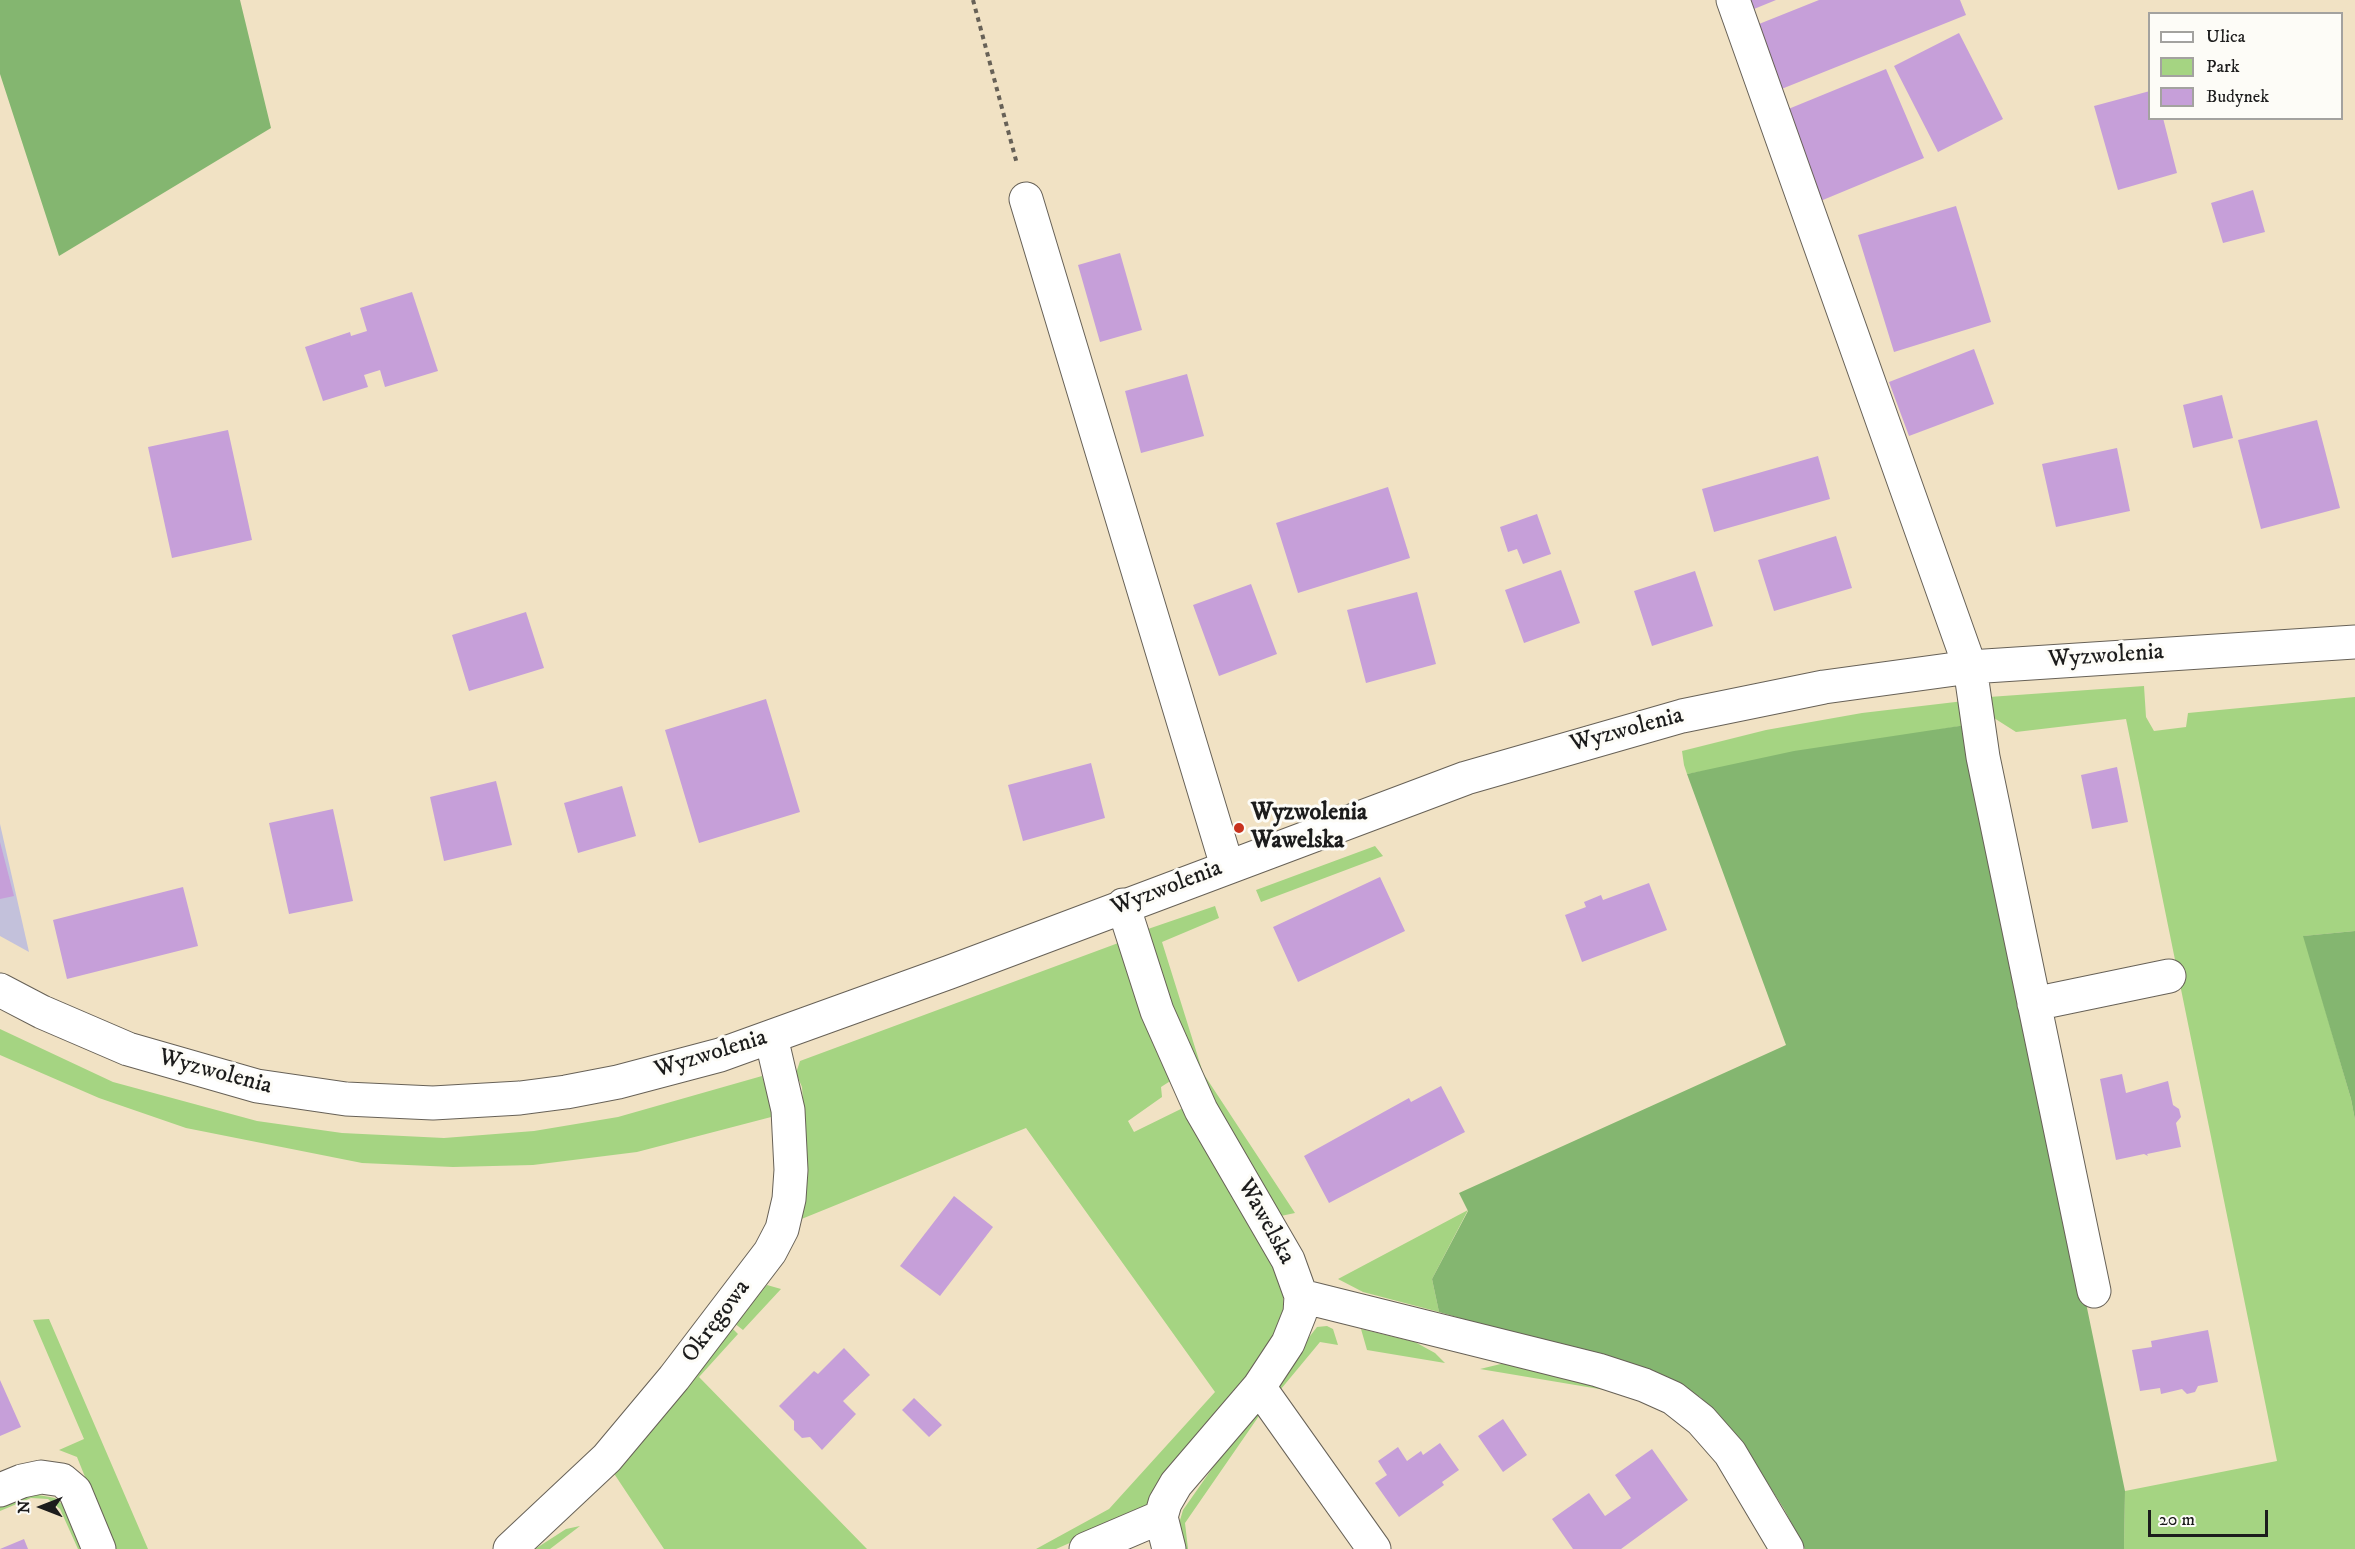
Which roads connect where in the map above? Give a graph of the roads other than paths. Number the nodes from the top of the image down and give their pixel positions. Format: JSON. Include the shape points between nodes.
{"nodes":[{"id":1,"x":1733,"y":0,"type":"edge"},
{"id":2,"x":1026,"y":199,"type":"road end"},
{"id":3,"x":2355,"y":642,"type":"edge"},
{"id":4,"x":1970,"y":667,"type":"junction"},
{"id":5,"x":1227,"y":866,"type":"junction"},
{"id":6,"x":1123,"y":905,"type":"junction"},
{"id":7,"x":2169,"y":976,"type":"dead end"},
{"id":8,"x":0,"y":990,"type":"edge"},
{"id":9,"x":2034,"y":1004,"type":"junction"},
{"id":10,"x":771,"y":1037,"type":"junction"},
{"id":11,"x":2094,"y":1291,"type":"dead end"},
{"id":12,"x":1301,"y":1296,"type":"junction"},
{"id":13,"x":1259,"y":1387,"type":"junction"},
{"id":14,"x":0,"y":1490,"type":"edge"},
{"id":15,"x":1161,"y":1517,"type":"junction"},
{"id":16,"x":99,"y":1549,"type":"edge"},
{"id":17,"x":510,"y":1549,"type":"edge"},
{"id":18,"x":1086,"y":1549,"type":"edge"},
{"id":19,"x":1169,"y":1549,"type":"edge"},
{"id":20,"x":1374,"y":1549,"type":"edge"},
{"id":21,"x":1787,"y":1549,"type":"edge"}],
"edges":[{"from":1,"to":4,"type":"street"},
{"from":2,"to":5,"type":"street"},
{"from":3,"to":4,"type":"street","name":"Wyzwolenia"},
{"from":4,"to":5,"type":"street","name":"Wyzwolenia","via":[[1824,687],[1639,728],[1466,778]]},
{"from":4,"to":9,"type":"street","via":[[1983,757]]},
{"from":5,"to":6,"type":"street","name":"Wyzwolenia"},
{"from":6,"to":10,"type":"street","name":"Wyzwolenia"},
{"from":6,"to":12,"type":"street","name":"Wawelska","via":[[1157,1011],[1201,1110],[1288,1260]]},
{"from":7,"to":9,"type":"street"},
{"from":8,"to":10,"type":"street","name":"Wyzwolenia","via":[[96,1036],[169,1063],[302,1094],[391,1102],[476,1101],[566,1092],[675,1068]]},
{"from":9,"to":11,"type":"street"},
{"from":10,"to":17,"type":"street","name":"Okręgowa","via":[[788,1110],[791,1170],[782,1229],[770,1252],[674,1378],[607,1458]]},
{"from":12,"to":13,"type":"street","name":"Wawelska","via":[[1296,1326]]},
{"from":12,"to":21,"type":"street","via":[[1599,1370],[1673,1398],[1701,1420],[1730,1453]]},
{"from":13,"to":15,"type":"street","name":"Wawelska","via":[[1176,1484]]},
{"from":13,"to":20,"type":"street"},
{"from":14,"to":16,"type":"street","via":[[22,1480],[62,1480],[75,1491]]},
{"from":15,"to":18,"type":"street"},
{"from":15,"to":19,"type":"street"}]}
